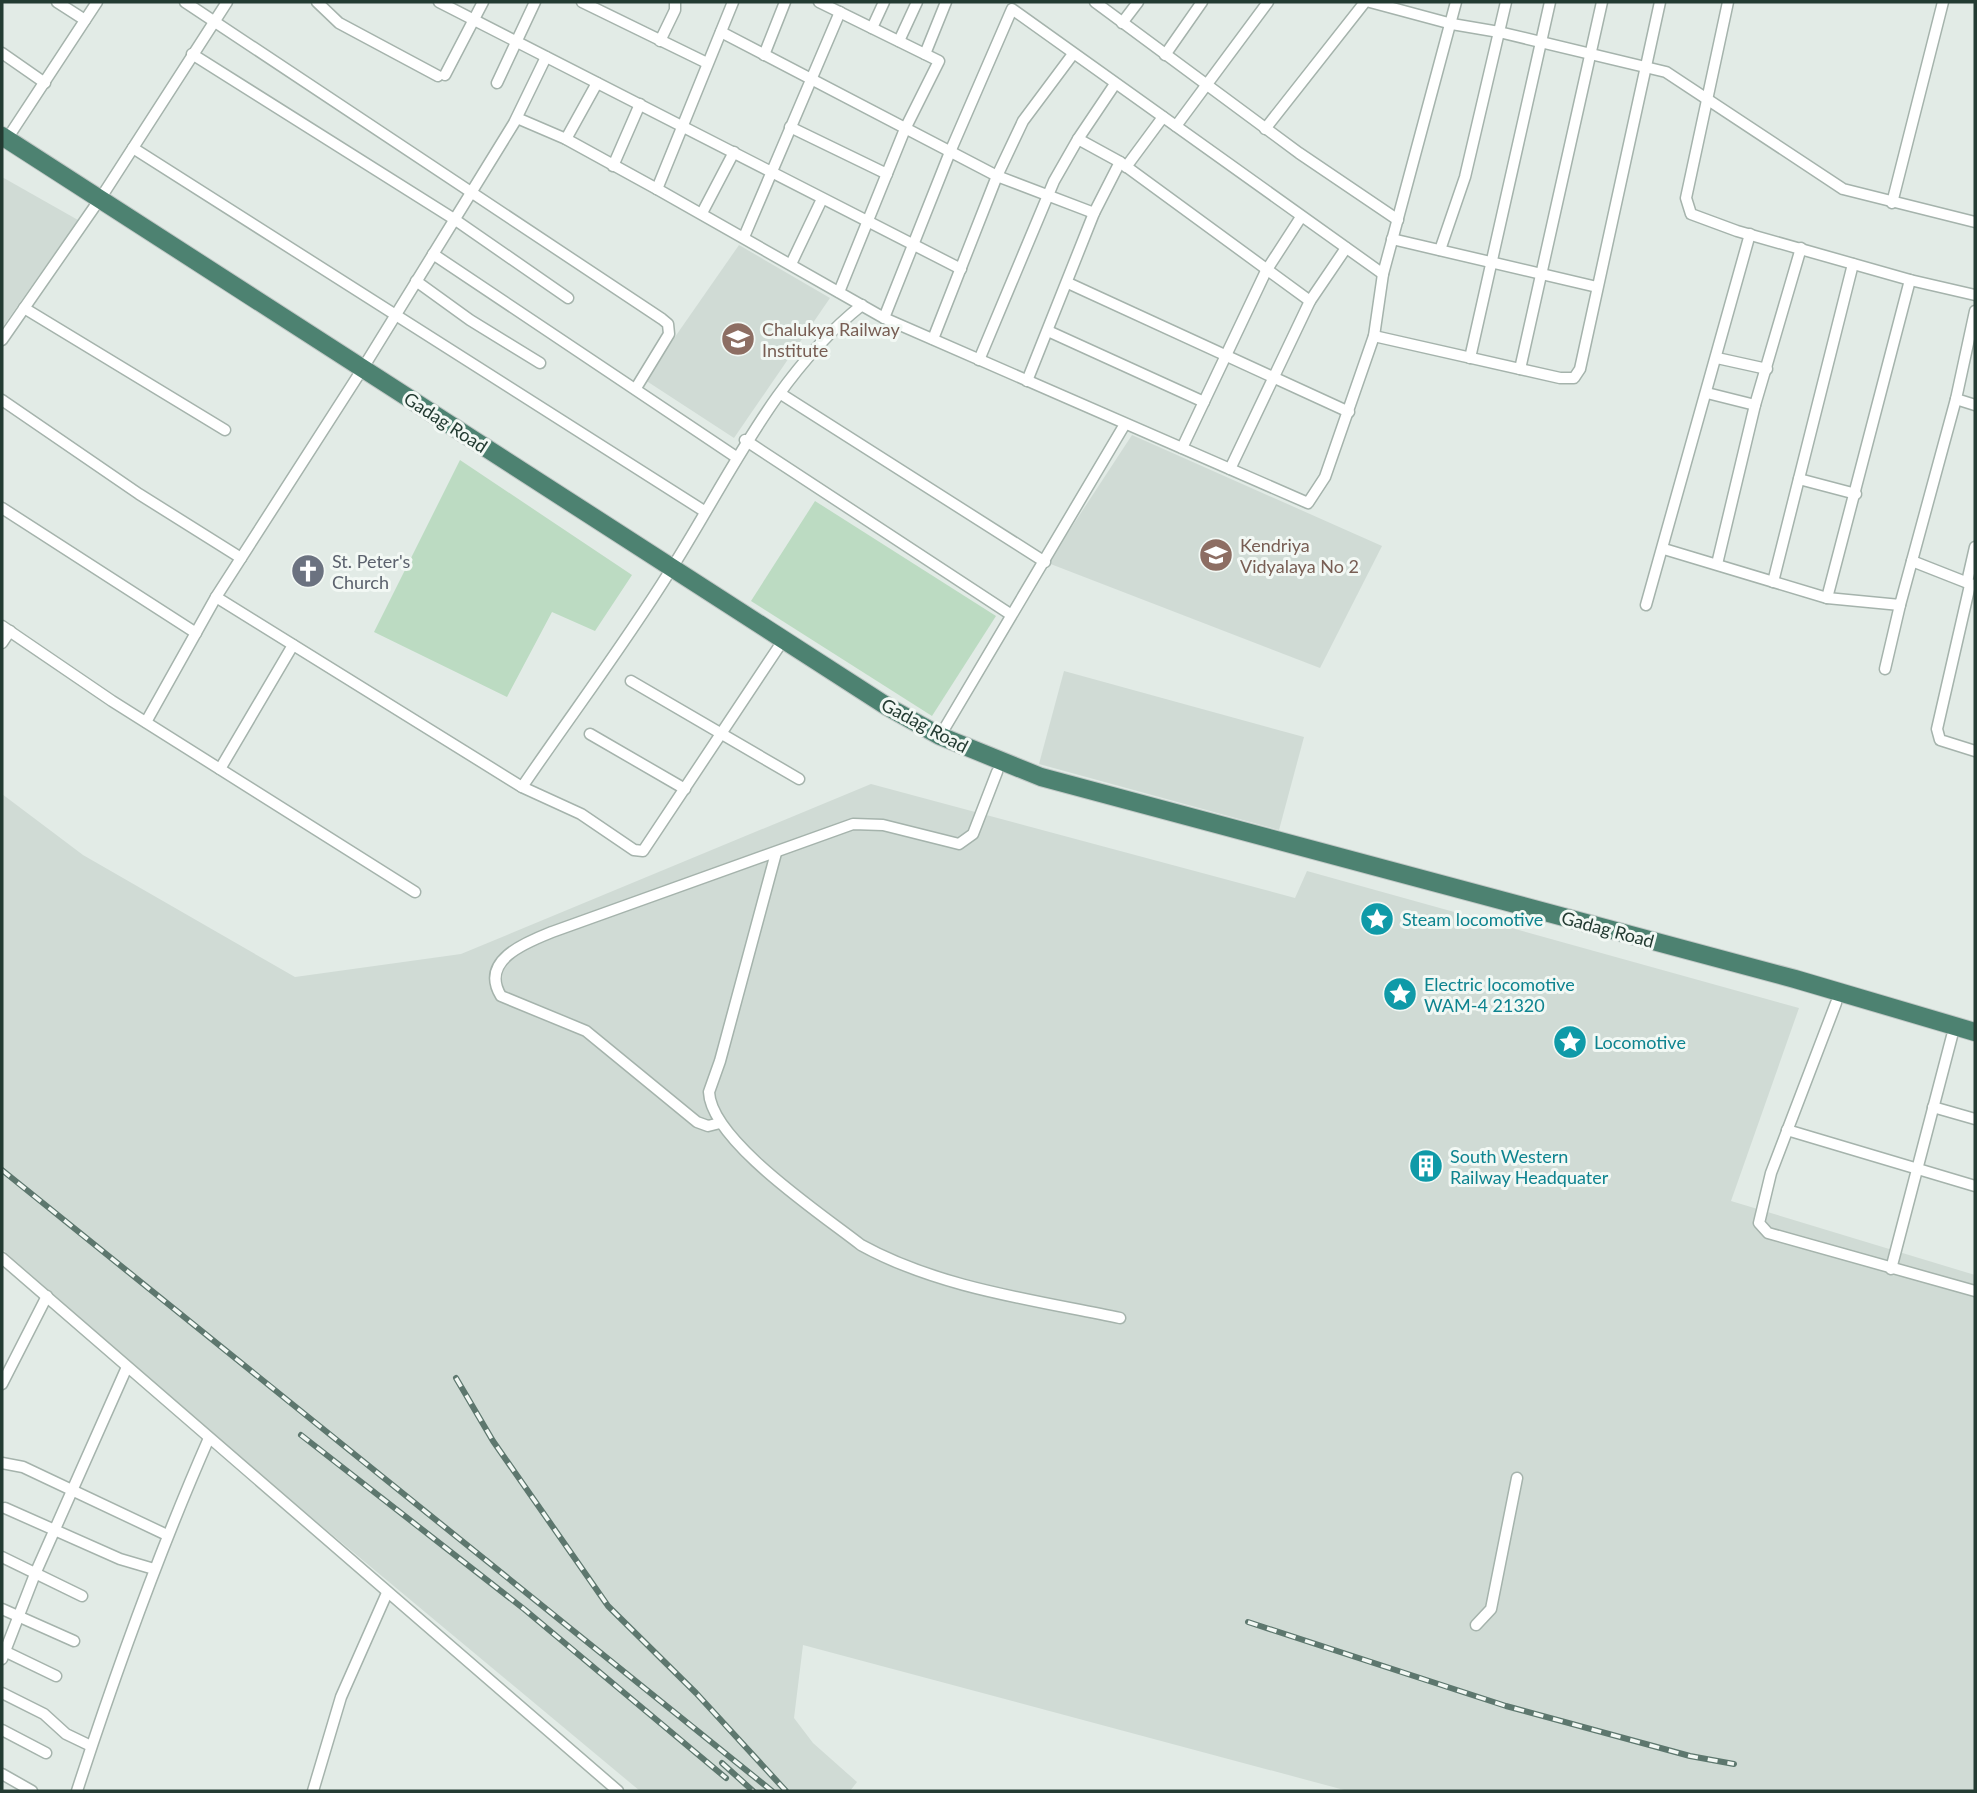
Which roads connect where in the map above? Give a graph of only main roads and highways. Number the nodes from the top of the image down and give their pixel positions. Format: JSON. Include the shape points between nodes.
{"nodes":[{"id":1,"x":4,"y":141,"type":"edge"},
{"id":2,"x":669,"y":572,"type":"junction"},
{"id":3,"x":1975,"y":1032,"type":"edge"},
{"id":4,"x":1975,"y":1042,"type":"edge"}],
"edges":[{"from":1,"to":2,"type":"highway","name":"Gadag Road"},
{"from":2,"to":3,"type":"highway","name":"Gadag Road","via":[[940,736],[1041,777],[1795,979]]},
{"from":2,"to":4,"type":"highway","name":"Gadag Road","via":[[882,716],[997,772],[1051,791]]}]}
